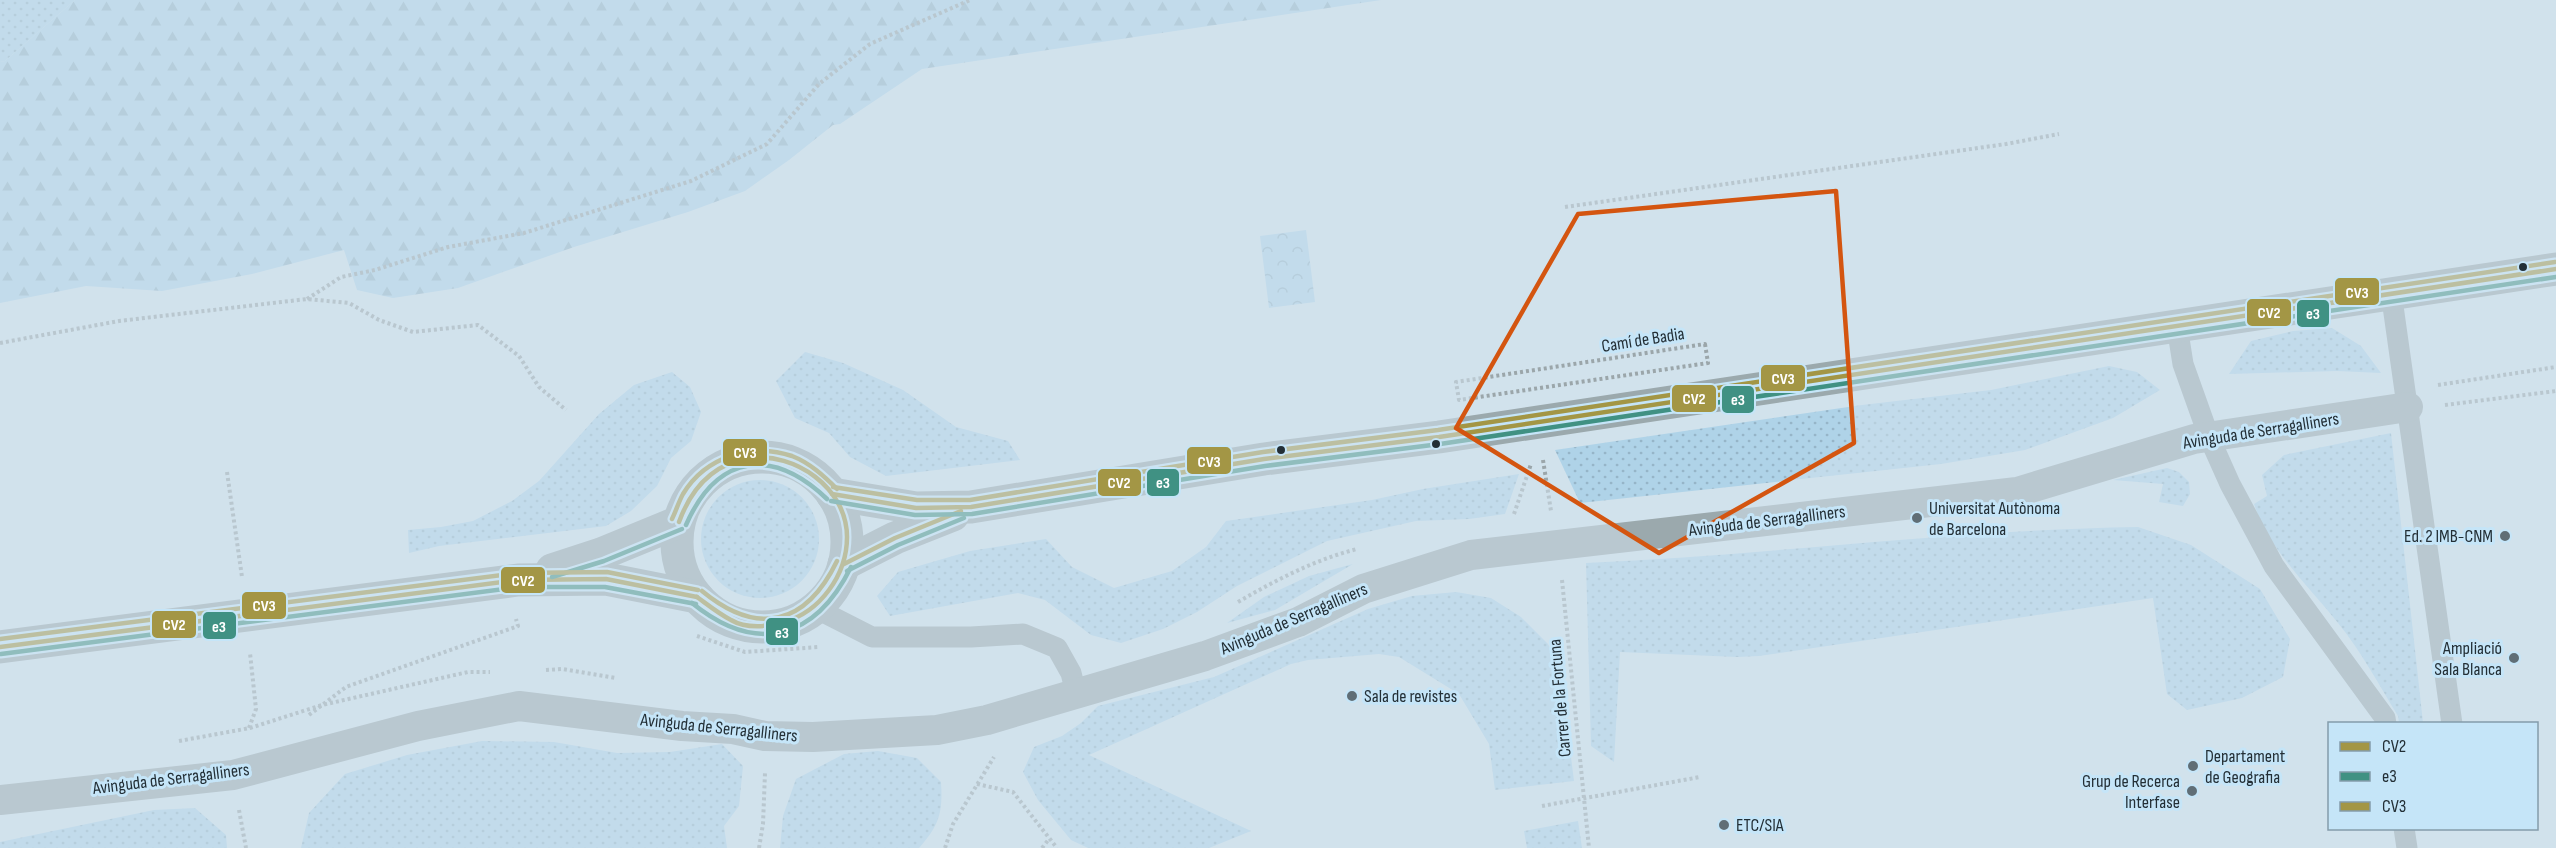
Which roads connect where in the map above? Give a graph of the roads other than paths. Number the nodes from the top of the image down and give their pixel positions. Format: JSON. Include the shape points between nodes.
{"nodes":[{"id":1,"x":2556,"y":269,"type":"edge"},
{"id":2,"x":2391,"y":292,"type":"junction"},
{"id":3,"x":2177,"y":326,"type":"junction"},
{"id":4,"x":2408,"y":407,"type":"junction"},
{"id":5,"x":2210,"y":437,"type":"junction"},
{"id":6,"x":832,"y":494,"type":"junction"},
{"id":7,"x":971,"y":507,"type":"junction"},
{"id":8,"x":680,"y":522,"type":"junction"},
{"id":9,"x":844,"y":564,"type":"junction"},
{"id":10,"x":518,"y":580,"type":"junction"},
{"id":11,"x":697,"y":597,"type":"junction"},
{"id":12,"x":815,"y":608,"type":"junction"},
{"id":13,"x":0,"y":647,"type":"edge"},
{"id":14,"x":1076,"y":693,"type":"junction"},
{"id":15,"x":2386,"y":722,"type":"edge"},
{"id":16,"x":2452,"y":722,"type":"edge"},
{"id":17,"x":0,"y":800,"type":"edge"},
{"id":18,"x":2404,"y":830,"type":"edge"},
{"id":19,"x":2407,"y":848,"type":"edge"}],
"edges":[{"from":1,"to":2,"type":"street"},
{"from":2,"to":3,"type":"street"},
{"from":2,"to":4,"type":"lane"},
{"from":3,"to":5,"type":"lane","via":[[2183,364]]},
{"from":3,"to":7,"type":"street","via":[[1439,437],[1264,459]]},
{"from":4,"to":5,"type":"street","name":"Avinguda de Serragalliners"},
{"from":4,"to":16,"type":"lane"},
{"from":5,"to":14,"type":"street","name":"Avinguda de Serragalliners","via":[[2017,492],[1555,532],[1511,549],[1471,555],[1363,589],[1298,622],[1205,656]]},
{"from":5,"to":15,"type":"lane","via":[[2274,566]]},
{"from":6,"to":7,"type":"street","via":[[916,508]]},
{"from":6,"to":8,"type":"street","via":[[819,479],[796,464],[768,457],[747,459],[718,469],[701,483]]},
{"from":6,"to":9,"type":"street","via":[[846,533]]},
{"from":7,"to":9,"type":"street"},
{"from":8,"to":10,"type":"street","via":[[601,554]]},
{"from":8,"to":11,"type":"street","via":[[679,561]]},
{"from":9,"to":12,"type":"street","via":[[833,589]]},
{"from":10,"to":11,"type":"street","via":[[606,579]]},
{"from":10,"to":13,"type":"street"},
{"from":11,"to":12,"type":"street","via":[[728,621],[754,627],[780,625]]},
{"from":12,"to":14,"type":"lane","via":[[872,637],[1023,634],[1057,648],[1071,673]]},
{"from":14,"to":17,"type":"street","name":"Avinguda de Serragalliners","via":[[987,720],[938,730],[813,737],[765,736],[734,729],[519,706],[418,726],[233,775]]},
{"from":18,"to":19,"type":"lane"}]}
